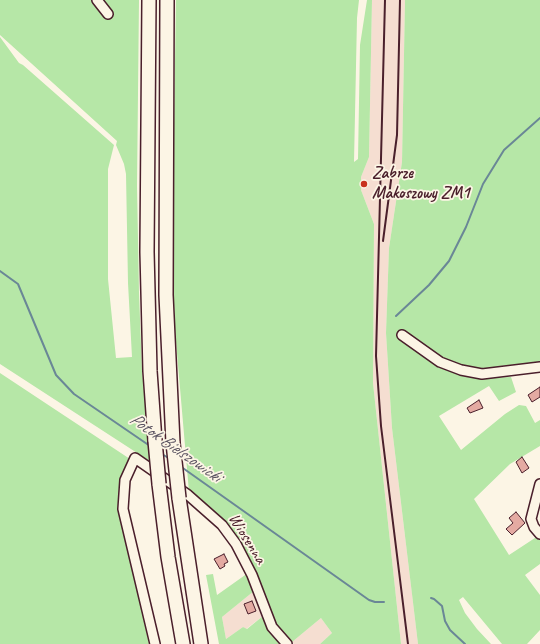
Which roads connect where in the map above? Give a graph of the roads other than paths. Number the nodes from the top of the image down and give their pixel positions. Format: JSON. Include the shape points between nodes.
{"nodes":[{"id":1,"x":97,"y":0,"type":"edge"},
{"id":2,"x":149,"y":0,"type":"edge"},
{"id":3,"x":167,"y":0,"type":"edge"},
{"id":4,"x":108,"y":14,"type":"dead end"},
{"id":5,"x":402,"y":335,"type":"dead end"},
{"id":6,"x":540,"y":368,"type":"edge"},
{"id":7,"x":540,"y":484,"type":"edge"},
{"id":8,"x":540,"y":534,"type":"edge"},
{"id":9,"x":155,"y":644,"type":"edge"},
{"id":10,"x":183,"y":644,"type":"edge"},
{"id":11,"x":201,"y":644,"type":"edge"},
{"id":12,"x":287,"y":644,"type":"edge"}],
"edges":[{"from":1,"to":4,"type":"street"},
{"from":2,"to":10,"type":"highway","bridge":true,"via":[[147,252],[150,371],[159,484]]},
{"from":3,"to":11,"type":"highway","bridge":true,"via":[[166,295],[173,444]]},
{"from":5,"to":6,"type":"street","via":[[440,362],[461,370],[482,374]]},
{"from":7,"to":8,"type":"street","via":[[531,519]]},
{"from":9,"to":12,"type":"street","name":"Wiosenna","via":[[122,509],[125,480],[135,458],[188,495],[222,525],[236,544],[252,575],[272,627]]}]}
